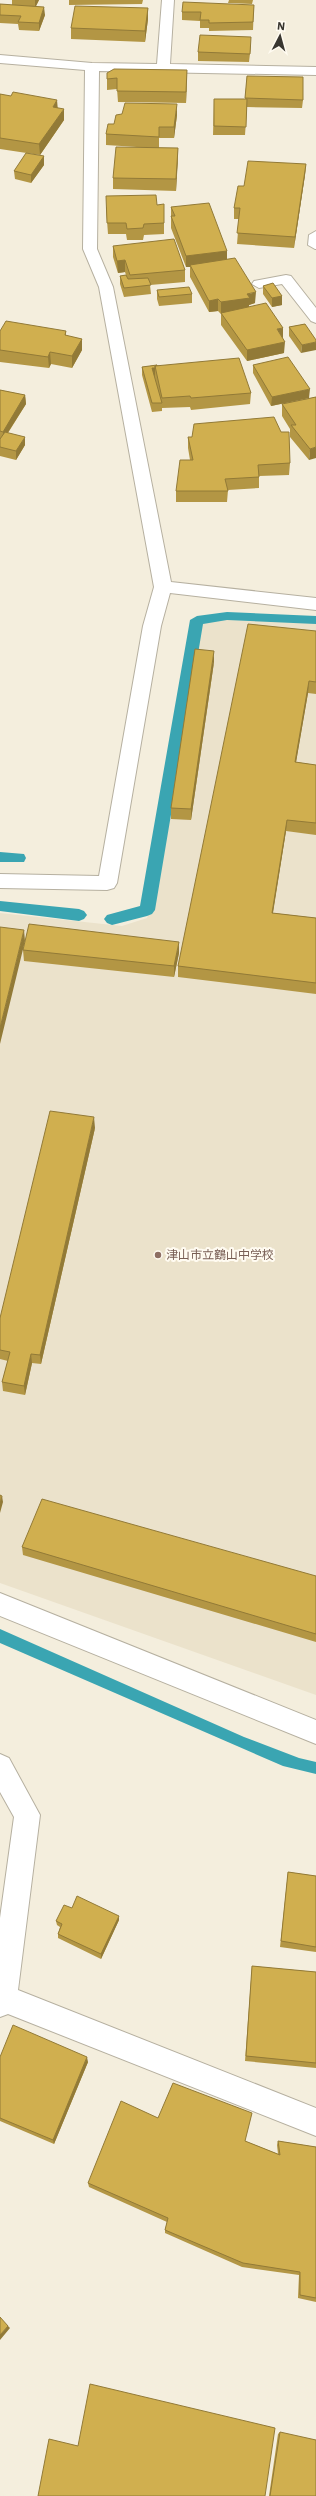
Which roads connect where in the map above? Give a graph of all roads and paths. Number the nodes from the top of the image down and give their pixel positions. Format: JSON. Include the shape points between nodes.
{"nodes":[{"id":1,"x":168,"y":0,"type":"edge"},
{"id":2,"x":0,"y":59,"type":"edge"},
{"id":3,"x":92,"y":67,"type":"junction"},
{"id":4,"x":163,"y":70,"type":"junction"},
{"id":5,"x":316,"y":71,"type":"edge"},
{"id":6,"x":259,"y":284,"type":"dead end"},
{"id":7,"x":316,"y":318,"type":"edge"},
{"id":8,"x":162,"y":587,"type":"junction"},
{"id":9,"x":316,"y":604,"type":"edge"},
{"id":10,"x":0,"y":881,"type":"edge"},
{"id":11,"x":0,"y":1604,"type":"edge"},
{"id":12,"x":316,"y":1732,"type":"edge"},
{"id":13,"x":0,"y":1767,"type":"edge"},
{"id":14,"x":2,"y":2001,"type":"edge"},
{"id":15,"x":316,"y":2122,"type":"edge"}],
"edges":[{"from":1,"to":4,"type":"street"},
{"from":2,"to":3,"type":"street"},
{"from":3,"to":4,"type":"street"},
{"from":3,"to":8,"type":"street","via":[[90,250],[106,287]]},
{"from":4,"to":5,"type":"street"},
{"from":6,"to":7,"type":"street","via":[[286,279]]},
{"from":8,"to":9,"type":"street"},
{"from":8,"to":10,"type":"street","via":[[152,626],[107,883]]},
{"from":11,"to":12,"type":"street"},
{"from":13,"to":14,"type":"street","via":[[26,1816]]},
{"from":14,"to":15,"type":"street"}]}
